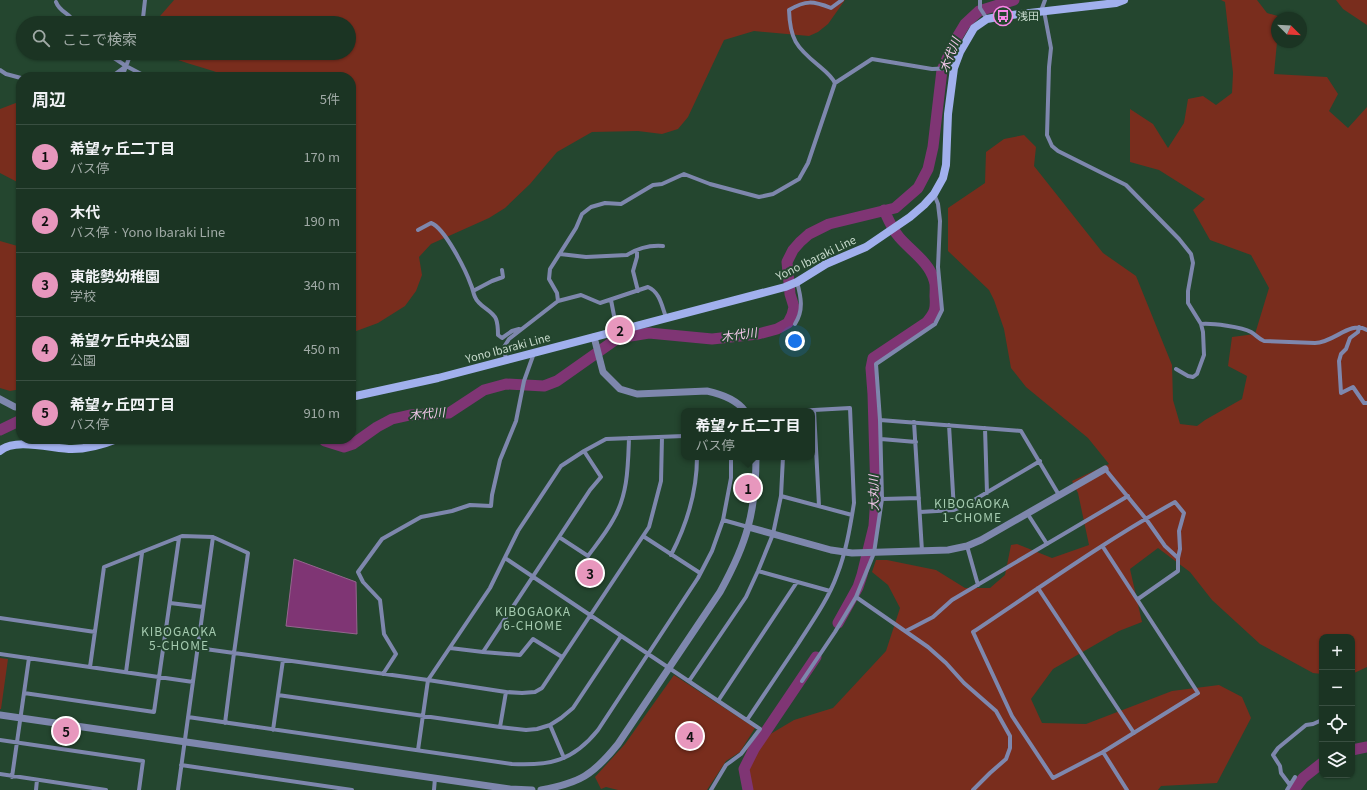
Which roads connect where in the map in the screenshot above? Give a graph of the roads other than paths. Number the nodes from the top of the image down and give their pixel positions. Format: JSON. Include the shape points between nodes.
{"nodes":[{"id":1,"x":145,"y":0,"type":"edge"},
{"id":2,"x":842,"y":0,"type":"edge"},
{"id":3,"x":980,"y":0,"type":"edge"},
{"id":4,"x":1045,"y":0,"type":"edge"},
{"id":5,"x":1124,"y":0,"type":"edge"},
{"id":6,"x":56,"y":2,"type":"dead end"},
{"id":7,"x":1043,"y":10,"type":"junction"},
{"id":8,"x":70,"y":16,"type":"edge"},
{"id":9,"x":143,"y":16,"type":"edge"},
{"id":10,"x":987,"y":19,"type":"junction"},
{"id":11,"x":117,"y":60,"type":"edge"},
{"id":12,"x":128,"y":60,"type":"edge"},
{"id":13,"x":126,"y":66,"type":"junction"},
{"id":14,"x":954,"y":68,"type":"junction"},
{"id":15,"x":0,"y":70,"type":"edge"},
{"id":16,"x":118,"y":72,"type":"edge"},
{"id":17,"x":124,"y":72,"type":"edge"},
{"id":18,"x":137,"y":72,"type":"edge"},
{"id":19,"x":16,"y":77,"type":"edge"},
{"id":20,"x":835,"y":83,"type":"junction"},
{"id":21,"x":934,"y":194,"type":"junction"},
{"id":22,"x":418,"y":230,"type":"dead end"},
{"id":23,"x":663,"y":246,"type":"dead end"},
{"id":24,"x":637,"y":250,"type":"junction"},
{"id":25,"x":560,"y":254,"type":"junction"},
{"id":26,"x":502,"y":270,"type":"dead end"},
{"id":27,"x":795,"y":282,"type":"junction"},
{"id":28,"x":473,"y":291,"type":"junction"},
{"id":29,"x":638,"y":291,"type":"junction"},
{"id":30,"x":611,"y":300,"type":"junction"},
{"id":31,"x":558,"y":301,"type":"junction"},
{"id":32,"x":666,"y":317,"type":"junction"},
{"id":33,"x":795,"y":324,"type":"dead end"},
{"id":34,"x":1201,"y":324,"type":"junction"},
{"id":35,"x":523,"y":327,"type":"junction"},
{"id":36,"x":1359,"y":327,"type":"junction"},
{"id":37,"x":1367,"y":330,"type":"edge"},
{"id":38,"x":617,"y":331,"type":"junction"},
{"id":39,"x":594,"y":339,"type":"junction"},
{"id":40,"x":534,"y":352,"type":"junction"},
{"id":41,"x":506,"y":360,"type":"junction"},
{"id":42,"x":1176,"y":369,"type":"dead end"},
{"id":43,"x":356,"y":396,"type":"edge"},
{"id":44,"x":0,"y":399,"type":"edge"},
{"id":45,"x":1367,"y":403,"type":"edge"},
{"id":46,"x":16,"y":407,"type":"edge"},
{"id":47,"x":741,"y":408,"type":"edge"},
{"id":48,"x":815,"y":410,"type":"edge"},
{"id":49,"x":880,"y":420,"type":"junction"},
{"id":50,"x":914,"y":422,"type":"junction"},
{"id":51,"x":949,"y":425,"type":"junction"},
{"id":52,"x":985,"y":428,"type":"junction"},
{"id":53,"x":815,"y":429,"type":"edge"},
{"id":54,"x":681,"y":436,"type":"edge"},
{"id":55,"x":662,"y":437,"type":"junction"},
{"id":56,"x":629,"y":438,"type":"junction"},
{"id":57,"x":881,"y":439,"type":"junction"},
{"id":58,"x":916,"y":442,"type":"junction"},
{"id":59,"x":22,"y":444,"type":"edge"},
{"id":60,"x":22,"y":444,"type":"edge"},
{"id":61,"x":103,"y":444,"type":"edge"},
{"id":62,"x":0,"y":451,"type":"edge"},
{"id":63,"x":584,"y":451,"type":"junction"},
{"id":64,"x":697,"y":460,"type":"edge"},
{"id":65,"x":731,"y":460,"type":"edge"},
{"id":66,"x":756,"y":460,"type":"edge"},
{"id":67,"x":783,"y":460,"type":"edge"},
{"id":68,"x":1040,"y":461,"type":"junction"},
{"id":69,"x":1105,"y":469,"type":"joint"},
{"id":70,"x":987,"y":493,"type":"junction"},
{"id":71,"x":1059,"y":495,"type":"junction"},
{"id":72,"x":780,"y":496,"type":"junction"},
{"id":73,"x":1128,"y":496,"type":"junction"},
{"id":74,"x":919,"y":498,"type":"junction"},
{"id":75,"x":882,"y":499,"type":"junction"},
{"id":76,"x":819,"y":506,"type":"junction"},
{"id":77,"x":954,"y":510,"type":"junction"},
{"id":78,"x":920,"y":512,"type":"junction"},
{"id":79,"x":1027,"y":513,"type":"junction"},
{"id":80,"x":852,"y":514,"type":"junction"},
{"id":81,"x":1146,"y":519,"type":"junction"},
{"id":82,"x":723,"y":520,"type":"junction"},
{"id":83,"x":748,"y":527,"type":"junction"},
{"id":84,"x":773,"y":534,"type":"junction"},
{"id":85,"x":642,"y":536,"type":"junction"},
{"id":86,"x":213,"y":537,"type":"junction"},
{"id":87,"x":559,"y":537,"type":"junction"},
{"id":88,"x":179,"y":538,"type":"junction"},
{"id":89,"x":1047,"y":544,"type":"junction"},
{"id":90,"x":967,"y":546,"type":"junction"},
{"id":91,"x":1103,"y":546,"type":"junction"},
{"id":92,"x":922,"y":551,"type":"junction"},
{"id":93,"x":142,"y":553,"type":"junction"},
{"id":94,"x":844,"y":553,"type":"junction"},
{"id":95,"x":870,"y":553,"type":"junction"},
{"id":96,"x":671,"y":555,"type":"junction"},
{"id":97,"x":505,"y":558,"type":"junction"},
{"id":98,"x":1178,"y":558,"type":"junction"},
{"id":99,"x":758,"y":571,"type":"junction"},
{"id":100,"x":700,"y":574,"type":"junction"},
{"id":101,"x":533,"y":577,"type":"junction"},
{"id":102,"x":797,"y":582,"type":"junction"},
{"id":103,"x":978,"y":585,"type":"junction"},
{"id":104,"x":1038,"y":588,"type":"junction"},
{"id":105,"x":830,"y":591,"type":"junction"},
{"id":106,"x":856,"y":597,"type":"junction"},
{"id":107,"x":1138,"y":600,"type":"junction"},
{"id":108,"x":170,"y":603,"type":"junction"},
{"id":109,"x":203,"y":607,"type":"junction"},
{"id":110,"x":591,"y":616,"type":"junction"},
{"id":111,"x":0,"y":618,"type":"edge"},
{"id":112,"x":906,"y":631,"type":"junction"},
{"id":113,"x":95,"y":632,"type":"junction"},
{"id":114,"x":621,"y":636,"type":"junction"},
{"id":115,"x":198,"y":648,"type":"junction"},
{"id":116,"x":450,"y":648,"type":"junction"},
{"id":117,"x":483,"y":652,"type":"junction"},
{"id":118,"x":234,"y":653,"type":"junction"},
{"id":119,"x":0,"y":654,"type":"edge"},
{"id":120,"x":648,"y":654,"type":"junction"},
{"id":121,"x":562,"y":657,"type":"junction"},
{"id":122,"x":29,"y":658,"type":"junction"},
{"id":123,"x":283,"y":660,"type":"junction"},
{"id":124,"x":90,"y":667,"type":"junction"},
{"id":125,"x":669,"y":668,"type":"junction"},
{"id":126,"x":126,"y":672,"type":"junction"},
{"id":127,"x":383,"y":674,"type":"junction"},
{"id":128,"x":159,"y":677,"type":"junction"},
{"id":129,"x":428,"y":680,"type":"junction"},
{"id":130,"x":689,"y":681,"type":"junction"},
{"id":131,"x":193,"y":682,"type":"junction"},
{"id":132,"x":802,"y":682,"type":"dead end"},
{"id":133,"x":24,"y":692,"type":"junction"},
{"id":134,"x":506,"y":692,"type":"junction"},
{"id":135,"x":278,"y":695,"type":"junction"},
{"id":136,"x":718,"y":701,"type":"junction"},
{"id":137,"x":0,"y":715,"type":"edge"},
{"id":138,"x":423,"y":715,"type":"junction"},
{"id":139,"x":188,"y":717,"type":"junction"},
{"id":140,"x":20,"y":718,"type":"junction"},
{"id":141,"x":747,"y":720,"type":"junction"},
{"id":142,"x":1319,"y":722,"type":"edge"},
{"id":143,"x":225,"y":723,"type":"junction"},
{"id":144,"x":550,"y":725,"type":"junction"},
{"id":145,"x":500,"y":727,"type":"junction"},
{"id":146,"x":273,"y":730,"type":"junction"},
{"id":147,"x":1134,"y":733,"type":"junction"},
{"id":148,"x":0,"y":740,"type":"edge"},
{"id":149,"x":185,"y":742,"type":"junction"},
{"id":150,"x":17,"y":743,"type":"junction"},
{"id":151,"x":418,"y":750,"type":"junction"},
{"id":152,"x":1103,"y":752,"type":"junction"},
{"id":153,"x":564,"y":758,"type":"junction"},
{"id":154,"x":181,"y":765,"type":"junction"},
{"id":155,"x":0,"y":774,"type":"edge"},
{"id":156,"x":12,"y":777,"type":"junction"},
{"id":157,"x":1295,"y":777,"type":"dead end"},
{"id":158,"x":436,"y":778,"type":"junction"},
{"id":159,"x":37,"y":780,"type":"junction"},
{"id":160,"x":306,"y":783,"type":"junction"},
{"id":161,"x":1290,"y":784,"type":"junction"},
{"id":162,"x":36,"y":790,"type":"edge"},
{"id":163,"x":106,"y":790,"type":"edge"},
{"id":164,"x":139,"y":790,"type":"edge"},
{"id":165,"x":178,"y":790,"type":"edge"},
{"id":166,"x":305,"y":790,"type":"edge"},
{"id":167,"x":352,"y":790,"type":"edge"},
{"id":168,"x":434,"y":790,"type":"edge"},
{"id":169,"x":532,"y":790,"type":"edge"},
{"id":170,"x":541,"y":790,"type":"edge"},
{"id":171,"x":711,"y":790,"type":"edge"},
{"id":172,"x":973,"y":790,"type":"edge"},
{"id":173,"x":1127,"y":790,"type":"edge"},
{"id":174,"x":1286,"y":790,"type":"edge"}],
"edges":[{"from":1,"to":9,"type":"street"},
{"from":2,"to":20,"type":"street","via":[[831,8],[815,2],[798,4],[789,10],[789,25],[796,44],[831,75]]},
{"from":3,"to":10,"type":"street","via":[[980,8]]},
{"from":4,"to":7,"type":"street"},
{"from":5,"to":7,"type":"main road"},
{"from":6,"to":8,"type":"street","via":[[58,8]]},
{"from":7,"to":10,"type":"main road"},
{"from":7,"to":34,"type":"street","via":[[1051,48],[1047,135],[1052,146],[1126,186],[1179,239],[1191,254],[1193,263],[1188,303]]},
{"from":10,"to":14,"type":"main road","name":"Yono Ibaraki Line","via":[[974,28],[966,39]]},
{"from":11,"to":13,"type":"street"},
{"from":12,"to":13,"type":"street"},
{"from":13,"to":16,"type":"street"},
{"from":13,"to":17,"type":"street"},
{"from":13,"to":18,"type":"street"},
{"from":14,"to":20,"type":"street","via":[[932,68],[872,59]]},
{"from":14,"to":21,"type":"main road","name":"Yono Ibaraki Line","via":[[948,114],[946,165],[943,178]]},
{"from":15,"to":19,"type":"street"},
{"from":20,"to":25,"type":"street","via":[[808,163],[799,179],[773,194],[759,197],[684,174],[662,184],[653,185],[621,204],[605,203],[592,207],[582,214]]},
{"from":21,"to":27,"type":"main road","name":"Yono Ibaraki Line","via":[[924,205],[866,247],[826,264]]},
{"from":21,"to":49,"type":"street","via":[[940,221],[938,267],[942,310],[935,324],[876,364]]},
{"from":22,"to":28,"type":"street","via":[[431,223],[442,232],[460,260]]},
{"from":23,"to":24,"type":"street","via":[[652,245]]},
{"from":24,"to":25,"type":"street","via":[[627,255],[586,257]]},
{"from":24,"to":29,"type":"street","via":[[633,271]]},
{"from":25,"to":31,"type":"street","via":[[550,269],[549,279],[557,292]]},
{"from":26,"to":28,"type":"street","via":[[503,278]]},
{"from":27,"to":32,"type":"main road","name":"Yono Ibaraki Line","via":[[785,287]]},
{"from":27,"to":33,"type":"street","via":[[801,298],[801,313]]},
{"from":28,"to":35,"type":"street","via":[[475,298],[496,319],[500,337]]},
{"from":29,"to":30,"type":"street"},
{"from":29,"to":32,"type":"street","via":[[648,287],[653,289]]},
{"from":30,"to":31,"type":"street","via":[[600,303],[581,295]]},
{"from":30,"to":38,"type":"street"},
{"from":31,"to":35,"type":"street"},
{"from":32,"to":38,"type":"main road","name":"Yono Ibaraki Line"},
{"from":34,"to":36,"type":"street","via":[[1212,323],[1250,332],[1264,341],[1315,343],[1323,343],[1355,326]]},
{"from":34,"to":42,"type":"street","via":[[1204,355],[1197,374],[1193,377],[1188,376]]},
{"from":35,"to":41,"type":"street","via":[[504,347]]},
{"from":36,"to":37,"type":"street"},
{"from":36,"to":45,"type":"street","via":[[1358,332],[1350,338],[1339,361],[1341,393],[1353,387],[1364,403]]},
{"from":38,"to":39,"type":"main road","name":"Yono Ibaraki Line"},
{"from":39,"to":40,"type":"main road","name":"Yono Ibaraki Line"},
{"from":39,"to":47,"type":"street","via":[[603,372],[620,389],[647,394],[707,391],[730,398]]},
{"from":40,"to":41,"type":"main road","name":"Yono Ibaraki Line"},
{"from":40,"to":127,"type":"street","via":[[522,386],[516,421],[500,460],[491,506],[470,505],[421,517],[382,540],[358,572],[363,582],[380,600],[384,634],[396,654]]},
{"from":41,"to":43,"type":"main road","name":"Yono Ibaraki Line"},
{"from":44,"to":46,"type":"street"},
{"from":48,"to":80,"type":"street","via":[[850,408],[854,503]]},
{"from":49,"to":50,"type":"street"},
{"from":49,"to":57,"type":"street"},
{"from":50,"to":51,"type":"street"},
{"from":50,"to":58,"type":"street"},
{"from":51,"to":52,"type":"street"},
{"from":51,"to":77,"type":"street"},
{"from":52,"to":68,"type":"street","via":[[1021,431]]},
{"from":52,"to":70,"type":"street"},
{"from":53,"to":76,"type":"street"},
{"from":54,"to":55,"type":"street"},
{"from":55,"to":56,"type":"street"},
{"from":55,"to":85,"type":"street","via":[[661,481],[649,527]]},
{"from":56,"to":63,"type":"street","via":[[606,439]]},
{"from":56,"to":87,"type":"street","via":[[627,481],[621,504],[588,556]]},
{"from":57,"to":58,"type":"street"},
{"from":57,"to":75,"type":"street"},
{"from":58,"to":74,"type":"street"},
{"from":59,"to":61,"type":"main road","via":[[71,449]]},
{"from":60,"to":62,"type":"main road","via":[[9,446]]},
{"from":63,"to":87,"type":"street","via":[[601,477]]},
{"from":63,"to":97,"type":"street","via":[[561,466],[518,532]]},
{"from":64,"to":96,"type":"street","via":[[690,510]]},
{"from":65,"to":82,"type":"street","via":[[731,478]]},
{"from":66,"to":83,"type":"street"},
{"from":67,"to":72,"type":"street"},
{"from":68,"to":70,"type":"street"},
{"from":68,"to":71,"type":"street"},
{"from":69,"to":71,"type":"street"},
{"from":69,"to":73,"type":"street"},
{"from":70,"to":77,"type":"street"},
{"from":71,"to":79,"type":"street"},
{"from":72,"to":76,"type":"street"},
{"from":72,"to":84,"type":"street"},
{"from":73,"to":81,"type":"street"},
{"from":73,"to":89,"type":"street"},
{"from":74,"to":75,"type":"street"},
{"from":74,"to":78,"type":"street"},
{"from":75,"to":95,"type":"street"},
{"from":76,"to":80,"type":"street"},
{"from":77,"to":78,"type":"street"},
{"from":78,"to":92,"type":"street"},
{"from":79,"to":89,"type":"street"},
{"from":79,"to":90,"type":"street"},
{"from":80,"to":94,"type":"street"},
{"from":81,"to":91,"type":"street"},
{"from":81,"to":98,"type":"street","via":[[1165,546]]},
{"from":81,"to":98,"type":"street","via":[[1175,502],[1184,513],[1179,531]]},
{"from":82,"to":83,"type":"street"},
{"from":82,"to":100,"type":"street","via":[[712,551]]},
{"from":83,"to":84,"type":"street"},
{"from":83,"to":125,"type":"street","via":[[730,574],[720,592]]},
{"from":84,"to":94,"type":"street"},
{"from":84,"to":99,"type":"street"},
{"from":85,"to":96,"type":"street"},
{"from":85,"to":110,"type":"street"},
{"from":86,"to":88,"type":"street"},
{"from":86,"to":109,"type":"street"},
{"from":86,"to":118,"type":"street","via":[[248,553]]},
{"from":87,"to":101,"type":"street"},
{"from":88,"to":93,"type":"street"},
{"from":88,"to":108,"type":"street"},
{"from":89,"to":103,"type":"street"},
{"from":90,"to":92,"type":"street"},
{"from":90,"to":103,"type":"street"},
{"from":91,"to":104,"type":"street"},
{"from":91,"to":107,"type":"street"},
{"from":92,"to":95,"type":"street"},
{"from":93,"to":113,"type":"street","via":[[104,567]]},
{"from":93,"to":126,"type":"street"},
{"from":94,"to":95,"type":"street"},
{"from":94,"to":105,"type":"street"},
{"from":95,"to":106,"type":"street"},
{"from":96,"to":100,"type":"street"},
{"from":97,"to":101,"type":"street"},
{"from":97,"to":116,"type":"street","via":[[490,588]]},
{"from":98,"to":107,"type":"street","via":[[1178,572]]},
{"from":99,"to":102,"type":"street"},
{"from":99,"to":130,"type":"street","via":[[746,597]]},
{"from":100,"to":120,"type":"street"},
{"from":101,"to":110,"type":"street"},
{"from":101,"to":117,"type":"street"},
{"from":102,"to":105,"type":"street"},
{"from":102,"to":136,"type":"street"},
{"from":103,"to":112,"type":"street","via":[[952,600],[933,617]]},
{"from":104,"to":147,"type":"street"},
{"from":104,"to":152,"type":"street","via":[[973,632],[1012,716],[1054,778]]},
{"from":105,"to":141,"type":"street","via":[[818,614]]},
{"from":106,"to":112,"type":"street"},
{"from":106,"to":132,"type":"street"},
{"from":107,"to":147,"type":"street","via":[[1198,693]]},
{"from":108,"to":109,"type":"street"},
{"from":108,"to":128,"type":"street"},
{"from":109,"to":115,"type":"street"},
{"from":110,"to":114,"type":"street"},
{"from":110,"to":121,"type":"street"},
{"from":111,"to":113,"type":"street"},
{"from":112,"to":172,"type":"street","via":[[928,647],[996,711],[1010,736],[1010,748],[1006,759]]},
{"from":113,"to":124,"type":"street"},
{"from":114,"to":120,"type":"street"},
{"from":114,"to":144,"type":"street","via":[[573,708]]},
{"from":115,"to":118,"type":"street"},
{"from":115,"to":131,"type":"street"},
{"from":116,"to":117,"type":"street"},
{"from":116,"to":129,"type":"street"},
{"from":117,"to":121,"type":"street","via":[[520,655],[533,639]]},
{"from":118,"to":123,"type":"street"},
{"from":118,"to":143,"type":"street"},
{"from":119,"to":122,"type":"street"},
{"from":120,"to":125,"type":"street"},
{"from":120,"to":153,"type":"street","via":[[591,738],[577,751]]},
{"from":121,"to":134,"type":"street","via":[[542,688],[529,693]]},
{"from":122,"to":124,"type":"street"},
{"from":122,"to":133,"type":"street"},
{"from":123,"to":127,"type":"street"},
{"from":123,"to":135,"type":"street"},
{"from":124,"to":126,"type":"street"},
{"from":125,"to":130,"type":"street"},
{"from":125,"to":170,"type":"street","via":[[605,760],[592,772],[574,782]]},
{"from":126,"to":128,"type":"street"},
{"from":127,"to":129,"type":"street"},
{"from":128,"to":131,"type":"street"},
{"from":128,"to":133,"type":"street","via":[[154,712]]},
{"from":129,"to":134,"type":"street"},
{"from":129,"to":138,"type":"street"},
{"from":130,"to":136,"type":"street"},
{"from":131,"to":139,"type":"street"},
{"from":133,"to":140,"type":"street"},
{"from":134,"to":145,"type":"street"},
{"from":135,"to":138,"type":"street"},
{"from":135,"to":146,"type":"street"},
{"from":136,"to":141,"type":"street"},
{"from":137,"to":140,"type":"street"},
{"from":138,"to":145,"type":"street"},
{"from":138,"to":151,"type":"street"},
{"from":139,"to":143,"type":"street"},
{"from":139,"to":149,"type":"street"},
{"from":140,"to":149,"type":"street"},
{"from":140,"to":150,"type":"street"},
{"from":141,"to":171,"type":"street","via":[[760,729],[741,754],[726,765]]},
{"from":142,"to":161,"type":"street","via":[[1306,725],[1273,755]]},
{"from":143,"to":146,"type":"street"},
{"from":144,"to":145,"type":"street","via":[[526,730]]},
{"from":144,"to":153,"type":"street"},
{"from":146,"to":151,"type":"street"},
{"from":147,"to":152,"type":"street"},
{"from":148,"to":150,"type":"street"},
{"from":149,"to":154,"type":"street"},
{"from":149,"to":158,"type":"street"},
{"from":150,"to":156,"type":"street"},
{"from":150,"to":164,"type":"street","via":[[143,761]]},
{"from":151,"to":153,"type":"street","via":[[526,765],[541,765]]},
{"from":152,"to":173,"type":"street"},
{"from":154,"to":160,"type":"street"},
{"from":154,"to":165,"type":"street"},
{"from":155,"to":156,"type":"street"},
{"from":156,"to":159,"type":"street"},
{"from":157,"to":161,"type":"street"},
{"from":158,"to":168,"type":"street"},
{"from":158,"to":169,"type":"street"},
{"from":159,"to":162,"type":"street"},
{"from":159,"to":163,"type":"street"},
{"from":160,"to":166,"type":"street"},
{"from":160,"to":167,"type":"street"},
{"from":161,"to":174,"type":"street"}]}
